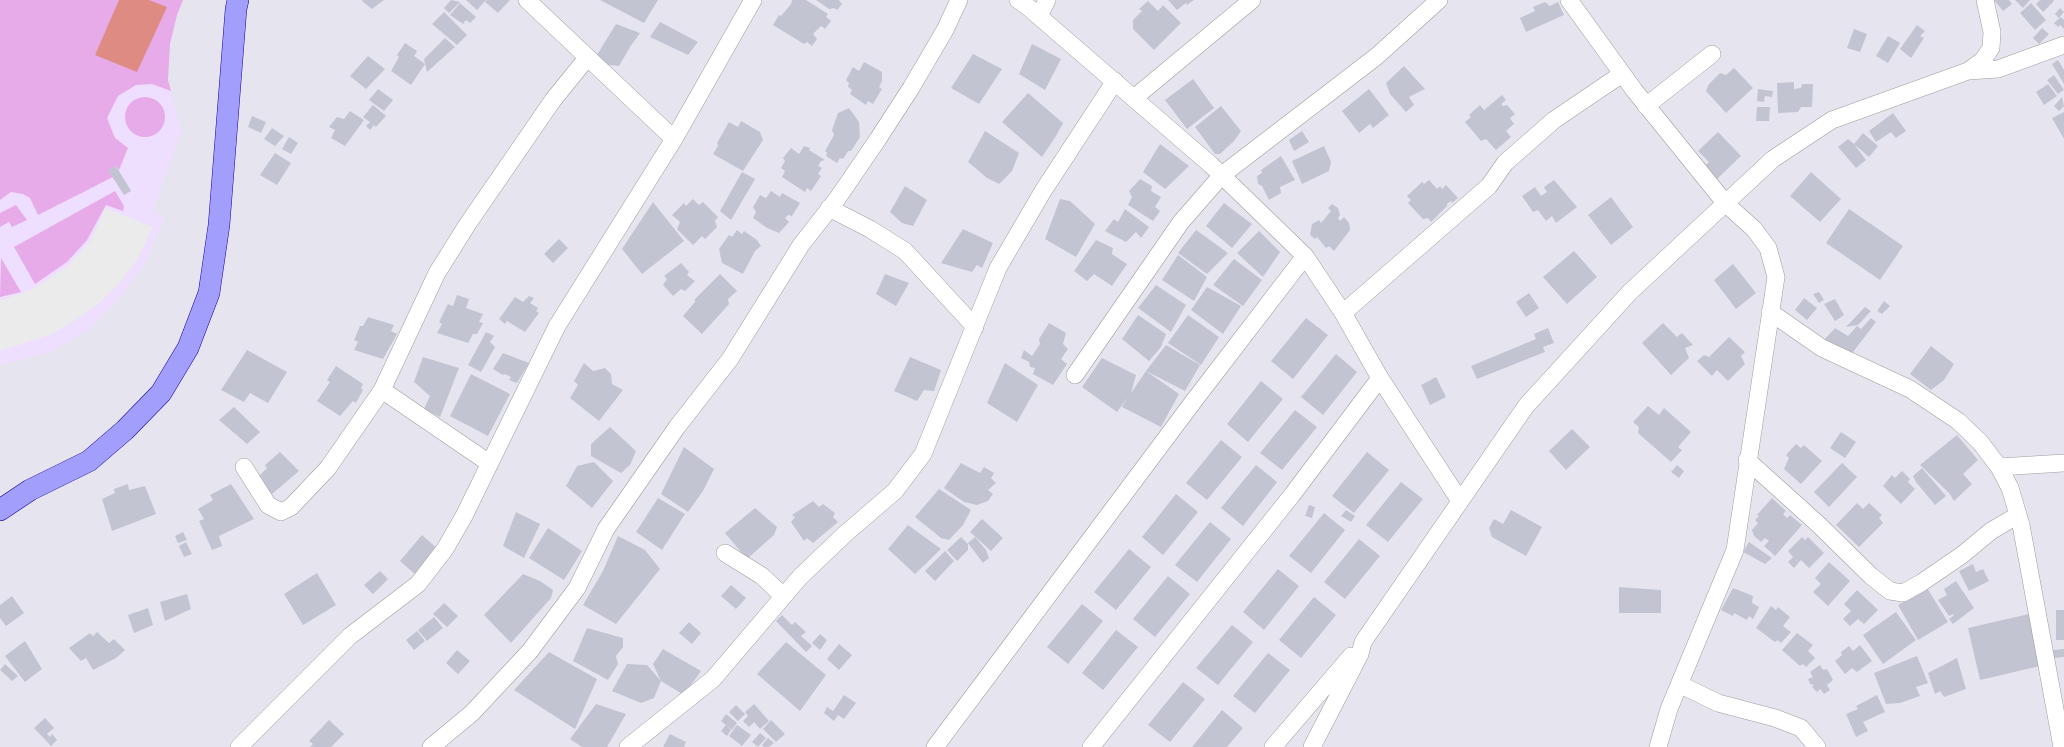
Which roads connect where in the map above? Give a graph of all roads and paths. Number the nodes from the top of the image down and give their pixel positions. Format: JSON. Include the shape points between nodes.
{"nodes":[{"id":1,"x":238,"y":0,"type":"edge"},
{"id":2,"x":526,"y":0,"type":"edge"},
{"id":3,"x":753,"y":0,"type":"edge"},
{"id":4,"x":959,"y":0,"type":"edge"},
{"id":5,"x":1018,"y":0,"type":"edge"},
{"id":6,"x":1047,"y":0,"type":"edge"},
{"id":7,"x":1252,"y":0,"type":"edge"},
{"id":8,"x":1439,"y":0,"type":"edge"},
{"id":9,"x":1569,"y":0,"type":"edge"},
{"id":10,"x":1985,"y":0,"type":"edge"},
{"id":11,"x":1039,"y":16,"type":"junction"},
{"id":12,"x":2064,"y":45,"type":"edge"},
{"id":13,"x":1712,"y":54,"type":"dead end"},
{"id":14,"x":587,"y":58,"type":"junction"},
{"id":15,"x":1968,"y":71,"type":"junction"},
{"id":16,"x":1622,"y":74,"type":"junction"},
{"id":17,"x":1115,"y":81,"type":"junction"},
{"id":18,"x":1134,"y":98,"type":"junction"},
{"id":19,"x":1646,"y":106,"type":"junction"},
{"id":20,"x":674,"y":139,"type":"junction"},
{"id":21,"x":1222,"y":175,"type":"junction"},
{"id":22,"x":1726,"y":204,"type":"junction"},
{"id":23,"x":829,"y":208,"type":"junction"},
{"id":24,"x":1305,"y":256,"type":"junction"},
{"id":25,"x":1770,"y":312,"type":"junction"},
{"id":26,"x":1343,"y":313,"type":"junction"},
{"id":27,"x":975,"y":326,"type":"junction"},
{"id":28,"x":1075,"y":375,"type":"dead end"},
{"id":29,"x":1380,"y":378,"type":"junction"},
{"id":30,"x":382,"y":390,"type":"junction"},
{"id":31,"x":1747,"y":460,"type":"junction"},
{"id":32,"x":489,"y":462,"type":"junction"},
{"id":33,"x":2064,"y":463,"type":"edge"},
{"id":34,"x":244,"y":467,"type":"dead end"},
{"id":35,"x":1999,"y":467,"type":"junction"},
{"id":36,"x":1460,"y":501,"type":"junction"},
{"id":37,"x":0,"y":510,"type":"edge"},
{"id":38,"x":2018,"y":515,"type":"junction"},
{"id":39,"x":726,"y":553,"type":"dead end"},
{"id":40,"x":783,"y":596,"type":"junction"},
{"id":41,"x":1363,"y":642,"type":"junction"},
{"id":42,"x":1681,"y":685,"type":"junction"},
{"id":43,"x":239,"y":747,"type":"edge"},
{"id":44,"x":431,"y":747,"type":"edge"},
{"id":45,"x":628,"y":747,"type":"edge"},
{"id":46,"x":936,"y":747,"type":"edge"},
{"id":47,"x":1091,"y":747,"type":"edge"},
{"id":48,"x":1273,"y":747,"type":"edge"},
{"id":49,"x":1312,"y":747,"type":"edge"},
{"id":50,"x":1658,"y":747,"type":"edge"},
{"id":51,"x":1817,"y":747,"type":"edge"},
{"id":52,"x":2062,"y":747,"type":"edge"}],
"edges":[{"from":1,"to":37,"type":"main road","via":[[218,225],[209,293],[188,348],[161,393],[125,430],[89,460],[30,490]]},
{"from":2,"to":14,"type":"street"},
{"from":3,"to":20,"type":"street"},
{"from":4,"to":23,"type":"street","via":[[911,88]]},
{"from":5,"to":11,"type":"street"},
{"from":6,"to":11,"type":"street"},
{"from":7,"to":18,"type":"street"},
{"from":8,"to":21,"type":"street","via":[[1377,56]]},
{"from":9,"to":16,"type":"street"},
{"from":10,"to":15,"type":"street","via":[[1992,32],[1991,48],[1983,60]]},
{"from":11,"to":17,"type":"street"},
{"from":12,"to":15,"type":"street","via":[[1998,69]]},
{"from":13,"to":19,"type":"street"},
{"from":14,"to":20,"type":"street"},
{"from":14,"to":30,"type":"street","via":[[553,100],[441,267]]},
{"from":15,"to":22,"type":"street","via":[[1832,120],[1773,158]]},
{"from":16,"to":19,"type":"street"},
{"from":16,"to":26,"type":"street","via":[[1554,120],[1505,162],[1489,186]]},
{"from":17,"to":18,"type":"street"},
{"from":17,"to":27,"type":"street","via":[[1043,191],[998,268]]},
{"from":18,"to":21,"type":"street"},
{"from":19,"to":22,"type":"street"},
{"from":20,"to":32,"type":"street","via":[[557,326]]},
{"from":21,"to":24,"type":"street"},
{"from":21,"to":28,"type":"street","via":[[1181,222]]},
{"from":22,"to":25,"type":"street","via":[[1754,229],[1768,248],[1776,277]]},
{"from":22,"to":36,"type":"street","via":[[1630,292],[1526,406]]},
{"from":23,"to":27,"type":"street","via":[[905,251]]},
{"from":23,"to":44,"type":"street","via":[[801,245],[730,359],[677,427],[606,529],[577,588],[530,651],[472,714]]},
{"from":24,"to":26,"type":"street"},
{"from":24,"to":46,"type":"street"},
{"from":25,"to":31,"type":"street"},
{"from":25,"to":35,"type":"street","via":[[1822,348],[1910,389],[1958,421],[1980,442]]},
{"from":26,"to":29,"type":"street"},
{"from":27,"to":40,"type":"street","via":[[924,454],[895,491],[845,534]]},
{"from":29,"to":36,"type":"street"},
{"from":29,"to":47,"type":"street","via":[[1292,495]]},
{"from":30,"to":32,"type":"street"},
{"from":30,"to":34,"type":"street","via":[[328,468],[291,507],[281,512],[268,505]]},
{"from":31,"to":38,"type":"street","via":[[1890,591],[1903,593],[1921,583],[1991,531]]},
{"from":31,"to":42,"type":"street","via":[[1735,550]]},
{"from":32,"to":43,"type":"street","via":[[464,516],[445,549],[418,584],[350,636]]},
{"from":33,"to":35,"type":"street"},
{"from":35,"to":38,"type":"street","via":[[2010,488]]},
{"from":36,"to":41,"type":"street"},
{"from":38,"to":52,"type":"street","via":[[2046,650]]},
{"from":39,"to":40,"type":"street","via":[[762,576]]},
{"from":40,"to":45,"type":"street","via":[[713,679]]},
{"from":41,"to":48,"type":"street"},
{"from":41,"to":49,"type":"street","via":[[1360,654]]},
{"from":42,"to":50,"type":"street","via":[[1669,710]]},
{"from":42,"to":51,"type":"street","via":[[1718,704],[1775,718],[1801,728]]}]}
